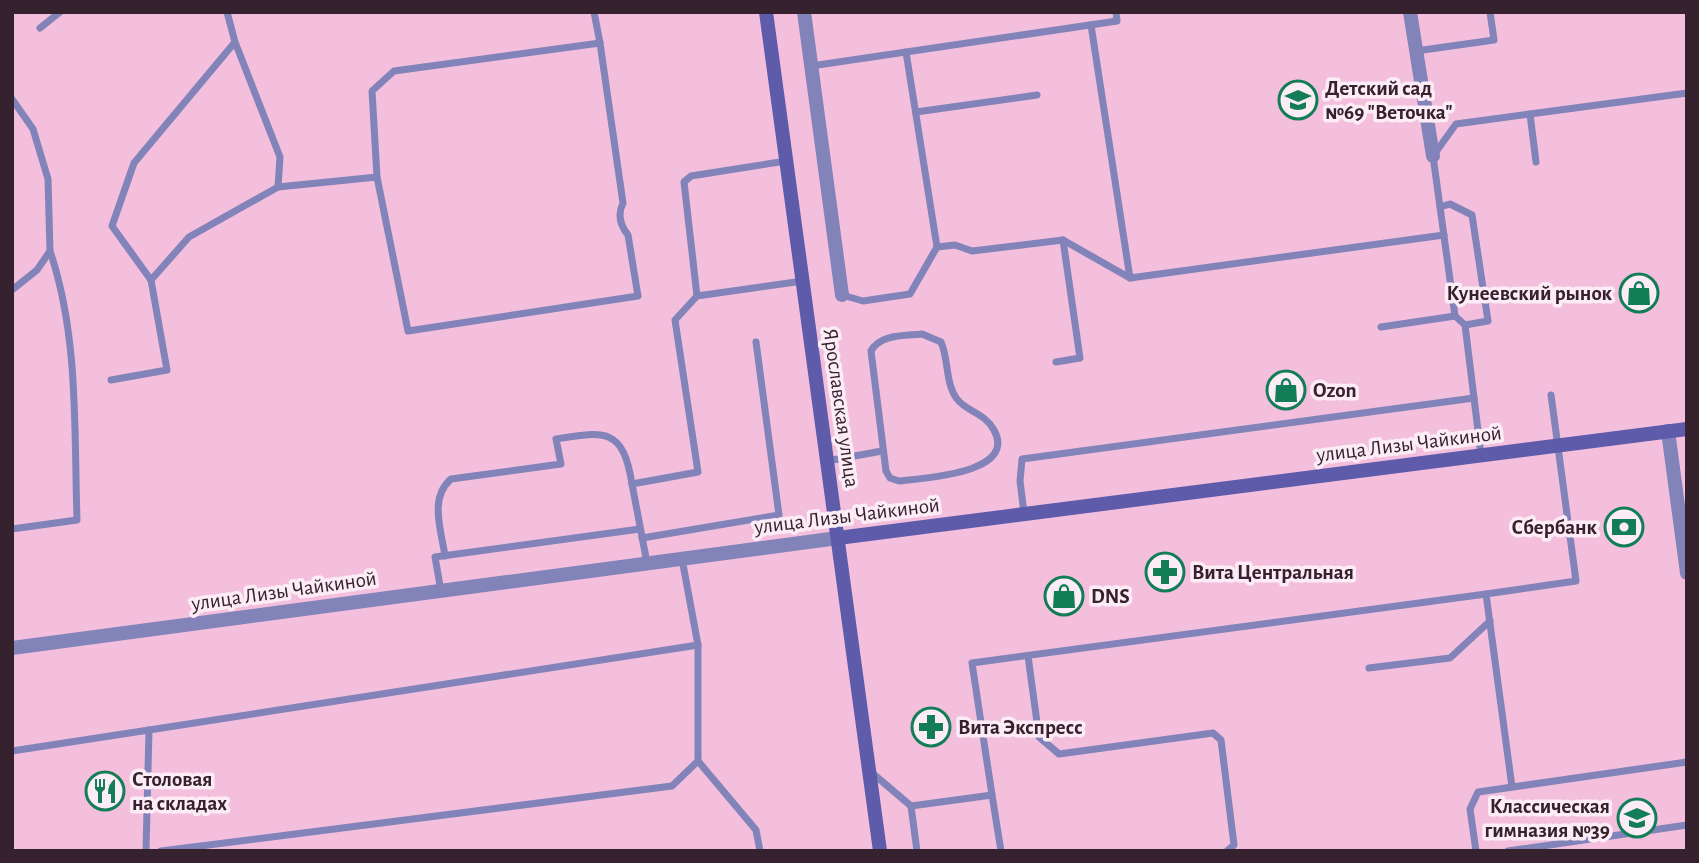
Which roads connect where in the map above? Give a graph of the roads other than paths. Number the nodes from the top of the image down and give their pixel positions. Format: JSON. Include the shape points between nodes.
{"nodes":[{"id":1,"x":60,"y":12,"type":"edge"},
{"id":2,"x":227,"y":12,"type":"edge"},
{"id":3,"x":594,"y":12,"type":"edge"},
{"id":4,"x":766,"y":12,"type":"edge"},
{"id":5,"x":804,"y":12,"type":"edge"},
{"id":6,"x":1116,"y":12,"type":"edge"},
{"id":7,"x":1410,"y":12,"type":"edge"},
{"id":8,"x":1490,"y":12,"type":"edge"},
{"id":9,"x":1091,"y":25,"type":"junction"},
{"id":10,"x":40,"y":28,"type":"dead end"},
{"id":11,"x":235,"y":42,"type":"junction"},
{"id":12,"x":600,"y":43,"type":"junction"},
{"id":13,"x":1415,"y":51,"type":"junction"},
{"id":14,"x":906,"y":52,"type":"junction"},
{"id":15,"x":811,"y":66,"type":"junction"},
{"id":16,"x":1687,"y":93,"type":"edge"},
{"id":17,"x":1037,"y":95,"type":"dead end"},
{"id":18,"x":12,"y":99,"type":"edge"},
{"id":19,"x":916,"y":113,"type":"junction"},
{"id":20,"x":1530,"y":114,"type":"junction"},
{"id":21,"x":1433,"y":156,"type":"junction"},
{"id":22,"x":786,"y":160,"type":"junction"},
{"id":23,"x":1536,"y":162,"type":"dead end"},
{"id":24,"x":377,"y":177,"type":"junction"},
{"id":25,"x":278,"y":187,"type":"junction"},
{"id":26,"x":1440,"y":207,"type":"junction"},
{"id":27,"x":1444,"y":235,"type":"junction"},
{"id":28,"x":1063,"y":240,"type":"junction"},
{"id":29,"x":937,"y":247,"type":"junction"},
{"id":30,"x":50,"y":251,"type":"junction"},
{"id":31,"x":1130,"y":278,"type":"junction"},
{"id":32,"x":152,"y":280,"type":"junction"},
{"id":33,"x":803,"y":281,"type":"junction"},
{"id":34,"x":12,"y":290,"type":"edge"},
{"id":35,"x":842,"y":295,"type":"joint"},
{"id":36,"x":697,"y":296,"type":"junction"},
{"id":37,"x":1455,"y":316,"type":"junction"},
{"id":38,"x":1465,"y":325,"type":"junction"},
{"id":39,"x":1381,"y":327,"type":"dead end"},
{"id":40,"x":756,"y":342,"type":"dead end"},
{"id":41,"x":1056,"y":362,"type":"dead end"},
{"id":42,"x":111,"y":380,"type":"dead end"},
{"id":43,"x":1551,"y":396,"type":"dead end"},
{"id":44,"x":1474,"y":398,"type":"junction"},
{"id":45,"x":1687,"y":429,"type":"edge"},
{"id":46,"x":1668,"y":431,"type":"junction"},
{"id":47,"x":1557,"y":446,"type":"junction"},
{"id":48,"x":883,"y":451,"type":"junction"},
{"id":49,"x":1481,"y":456,"type":"junction"},
{"id":50,"x":827,"y":461,"type":"junction"},
{"id":51,"x":632,"y":484,"type":"junction"},
{"id":52,"x":1024,"y":514,"type":"junction"},
{"id":53,"x":12,"y":529,"type":"edge"},
{"id":54,"x":640,"y":529,"type":"junction"},
{"id":55,"x":642,"y":538,"type":"junction"},
{"id":56,"x":838,"y":538,"type":"junction"},
{"id":57,"x":445,"y":556,"type":"junction"},
{"id":58,"x":682,"y":559,"type":"junction"},
{"id":59,"x":647,"y":563,"type":"junction"},
{"id":60,"x":1687,"y":573,"type":"edge"},
{"id":61,"x":441,"y":591,"type":"junction"},
{"id":62,"x":1486,"y":594,"type":"junction"},
{"id":63,"x":1490,"y":621,"type":"junction"},
{"id":64,"x":698,"y":645,"type":"junction"},
{"id":65,"x":12,"y":648,"type":"edge"},
{"id":66,"x":1028,"y":656,"type":"junction"},
{"id":67,"x":1368,"y":668,"type":"dead end"},
{"id":68,"x":149,"y":730,"type":"junction"},
{"id":69,"x":12,"y":751,"type":"edge"},
{"id":70,"x":698,"y":761,"type":"junction"},
{"id":71,"x":1687,"y":762,"type":"edge"},
{"id":72,"x":869,"y":770,"type":"junction"},
{"id":73,"x":1513,"y":787,"type":"junction"},
{"id":74,"x":992,"y":794,"type":"junction"},
{"id":75,"x":911,"y":807,"type":"junction"},
{"id":76,"x":1687,"y":825,"type":"edge"},
{"id":77,"x":146,"y":851,"type":"edge"},
{"id":78,"x":161,"y":851,"type":"edge"},
{"id":79,"x":760,"y":851,"type":"edge"},
{"id":80,"x":880,"y":851,"type":"edge"},
{"id":81,"x":917,"y":851,"type":"edge"},
{"id":82,"x":1001,"y":851,"type":"edge"},
{"id":83,"x":1227,"y":851,"type":"edge"},
{"id":84,"x":1476,"y":851,"type":"edge"},
{"id":85,"x":1508,"y":851,"type":"edge"}],
"edges":[{"from":1,"to":10,"type":"lane"},
{"from":2,"to":11,"type":"lane"},
{"from":3,"to":12,"type":"lane"},
{"from":4,"to":22,"type":"main road","name":"Ярославская улица"},
{"from":5,"to":15,"type":"street"},
{"from":6,"to":9,"type":"lane","via":[[1117,21]]},
{"from":7,"to":13,"type":"street"},
{"from":8,"to":13,"type":"lane","via":[[1494,40]]},
{"from":9,"to":14,"type":"lane"},
{"from":9,"to":31,"type":"lane"},
{"from":11,"to":25,"type":"lane","via":[[280,157]]},
{"from":11,"to":32,"type":"lane","via":[[134,163],[112,226]]},
{"from":12,"to":24,"type":"lane","via":[[394,71],[372,91]]},
{"from":12,"to":24,"type":"lane","via":[[623,203],[619,211],[628,235],[638,296],[408,331]]},
{"from":13,"to":21,"type":"street"},
{"from":14,"to":15,"type":"lane"},
{"from":14,"to":19,"type":"lane"},
{"from":15,"to":35,"type":"street"},
{"from":16,"to":20,"type":"lane"},
{"from":17,"to":19,"type":"lane"},
{"from":18,"to":30,"type":"lane","via":[[33,129],[48,179]]},
{"from":19,"to":29,"type":"lane"},
{"from":20,"to":21,"type":"lane","via":[[1456,124]]},
{"from":20,"to":23,"type":"lane"},
{"from":21,"to":26,"type":"lane"},
{"from":22,"to":33,"type":"main road","name":"Ярославская улица"},
{"from":22,"to":36,"type":"lane","via":[[691,176],[684,182]]},
{"from":24,"to":25,"type":"lane"},
{"from":25,"to":32,"type":"lane","via":[[189,237]]},
{"from":26,"to":27,"type":"lane"},
{"from":26,"to":38,"type":"lane","via":[[1450,204],[1472,215],[1488,321]]},
{"from":27,"to":31,"type":"lane"},
{"from":27,"to":37,"type":"lane"},
{"from":28,"to":29,"type":"lane","via":[[972,251],[955,245]]},
{"from":28,"to":31,"type":"lane"},
{"from":28,"to":41,"type":"lane","via":[[1080,358]]},
{"from":29,"to":35,"type":"lane","via":[[910,294],[863,301]]},
{"from":30,"to":34,"type":"lane","via":[[37,270]]},
{"from":30,"to":53,"type":"lane","via":[[62,288],[71,345],[77,520]]},
{"from":32,"to":42,"type":"lane","via":[[167,370]]},
{"from":33,"to":36,"type":"lane"},
{"from":33,"to":50,"type":"main road","name":"Ярославская улица"},
{"from":36,"to":51,"type":"lane","via":[[675,320],[698,472]]},
{"from":37,"to":38,"type":"lane"},
{"from":37,"to":39,"type":"lane"},
{"from":38,"to":44,"type":"lane"},
{"from":40,"to":55,"type":"lane","via":[[779,515]]},
{"from":43,"to":47,"type":"lane"},
{"from":44,"to":49,"type":"lane"},
{"from":44,"to":52,"type":"lane","via":[[1022,459]]},
{"from":45,"to":46,"type":"main road","name":"улица Лизы Чайкиной"},
{"from":46,"to":47,"type":"main road","name":"улица Лизы Чайкиной"},
{"from":46,"to":60,"type":"street"},
{"from":47,"to":49,"type":"main road","name":"улица Лизы Чайкиной"},
{"from":47,"to":62,"type":"lane","via":[[1576,581]]},
{"from":48,"to":48,"type":"lane","via":[[886,471],[899,481],[962,472],[982,465],[994,454],[995,432],[985,417],[958,401],[946,353],[932,336],[884,339],[871,351]]},
{"from":48,"to":50,"type":"lane"},
{"from":49,"to":52,"type":"main road","name":"улица Лизы Чайкиной"},
{"from":50,"to":56,"type":"main road","name":"Ярославская улица"},
{"from":51,"to":54,"type":"lane"},
{"from":51,"to":57,"type":"lane","via":[[628,455],[613,439],[595,433],[556,439],[561,464],[451,479],[441,487],[437,500]]},
{"from":52,"to":56,"type":"main road","name":"улица Лизы Чайкиной"},
{"from":54,"to":55,"type":"lane"},
{"from":54,"to":57,"type":"lane"},
{"from":55,"to":59,"type":"lane"},
{"from":56,"to":58,"type":"street","name":"улица Лизы Чайкиной"},
{"from":56,"to":72,"type":"main road","name":"Ярославская улица"},
{"from":57,"to":61,"type":"lane","via":[[435,557]]},
{"from":58,"to":59,"type":"street","name":"улица Лизы Чайкиной"},
{"from":58,"to":64,"type":"lane"},
{"from":59,"to":61,"type":"street","name":"улица Лизы Чайкиной"},
{"from":61,"to":65,"type":"street","name":"улица Лизы Чайкиной"},
{"from":62,"to":63,"type":"lane"},
{"from":62,"to":66,"type":"lane"},
{"from":63,"to":67,"type":"lane","via":[[1450,658]]},
{"from":63,"to":73,"type":"lane"},
{"from":64,"to":68,"type":"lane"},
{"from":64,"to":70,"type":"lane"},
{"from":66,"to":74,"type":"lane","via":[[972,663]]},
{"from":66,"to":83,"type":"lane","via":[[1039,737],[1059,754],[1213,733],[1221,740],[1234,845]]},
{"from":68,"to":69,"type":"lane"},
{"from":68,"to":77,"type":"lane"},
{"from":70,"to":78,"type":"lane","via":[[672,786]]},
{"from":70,"to":79,"type":"lane","via":[[756,830]]},
{"from":71,"to":73,"type":"lane"},
{"from":72,"to":75,"type":"lane"},
{"from":72,"to":80,"type":"main road","name":"Ярославская улица"},
{"from":73,"to":84,"type":"lane","via":[[1478,792],[1470,808]]},
{"from":74,"to":75,"type":"lane"},
{"from":74,"to":82,"type":"lane"},
{"from":75,"to":81,"type":"lane"},
{"from":76,"to":85,"type":"lane"}]}
